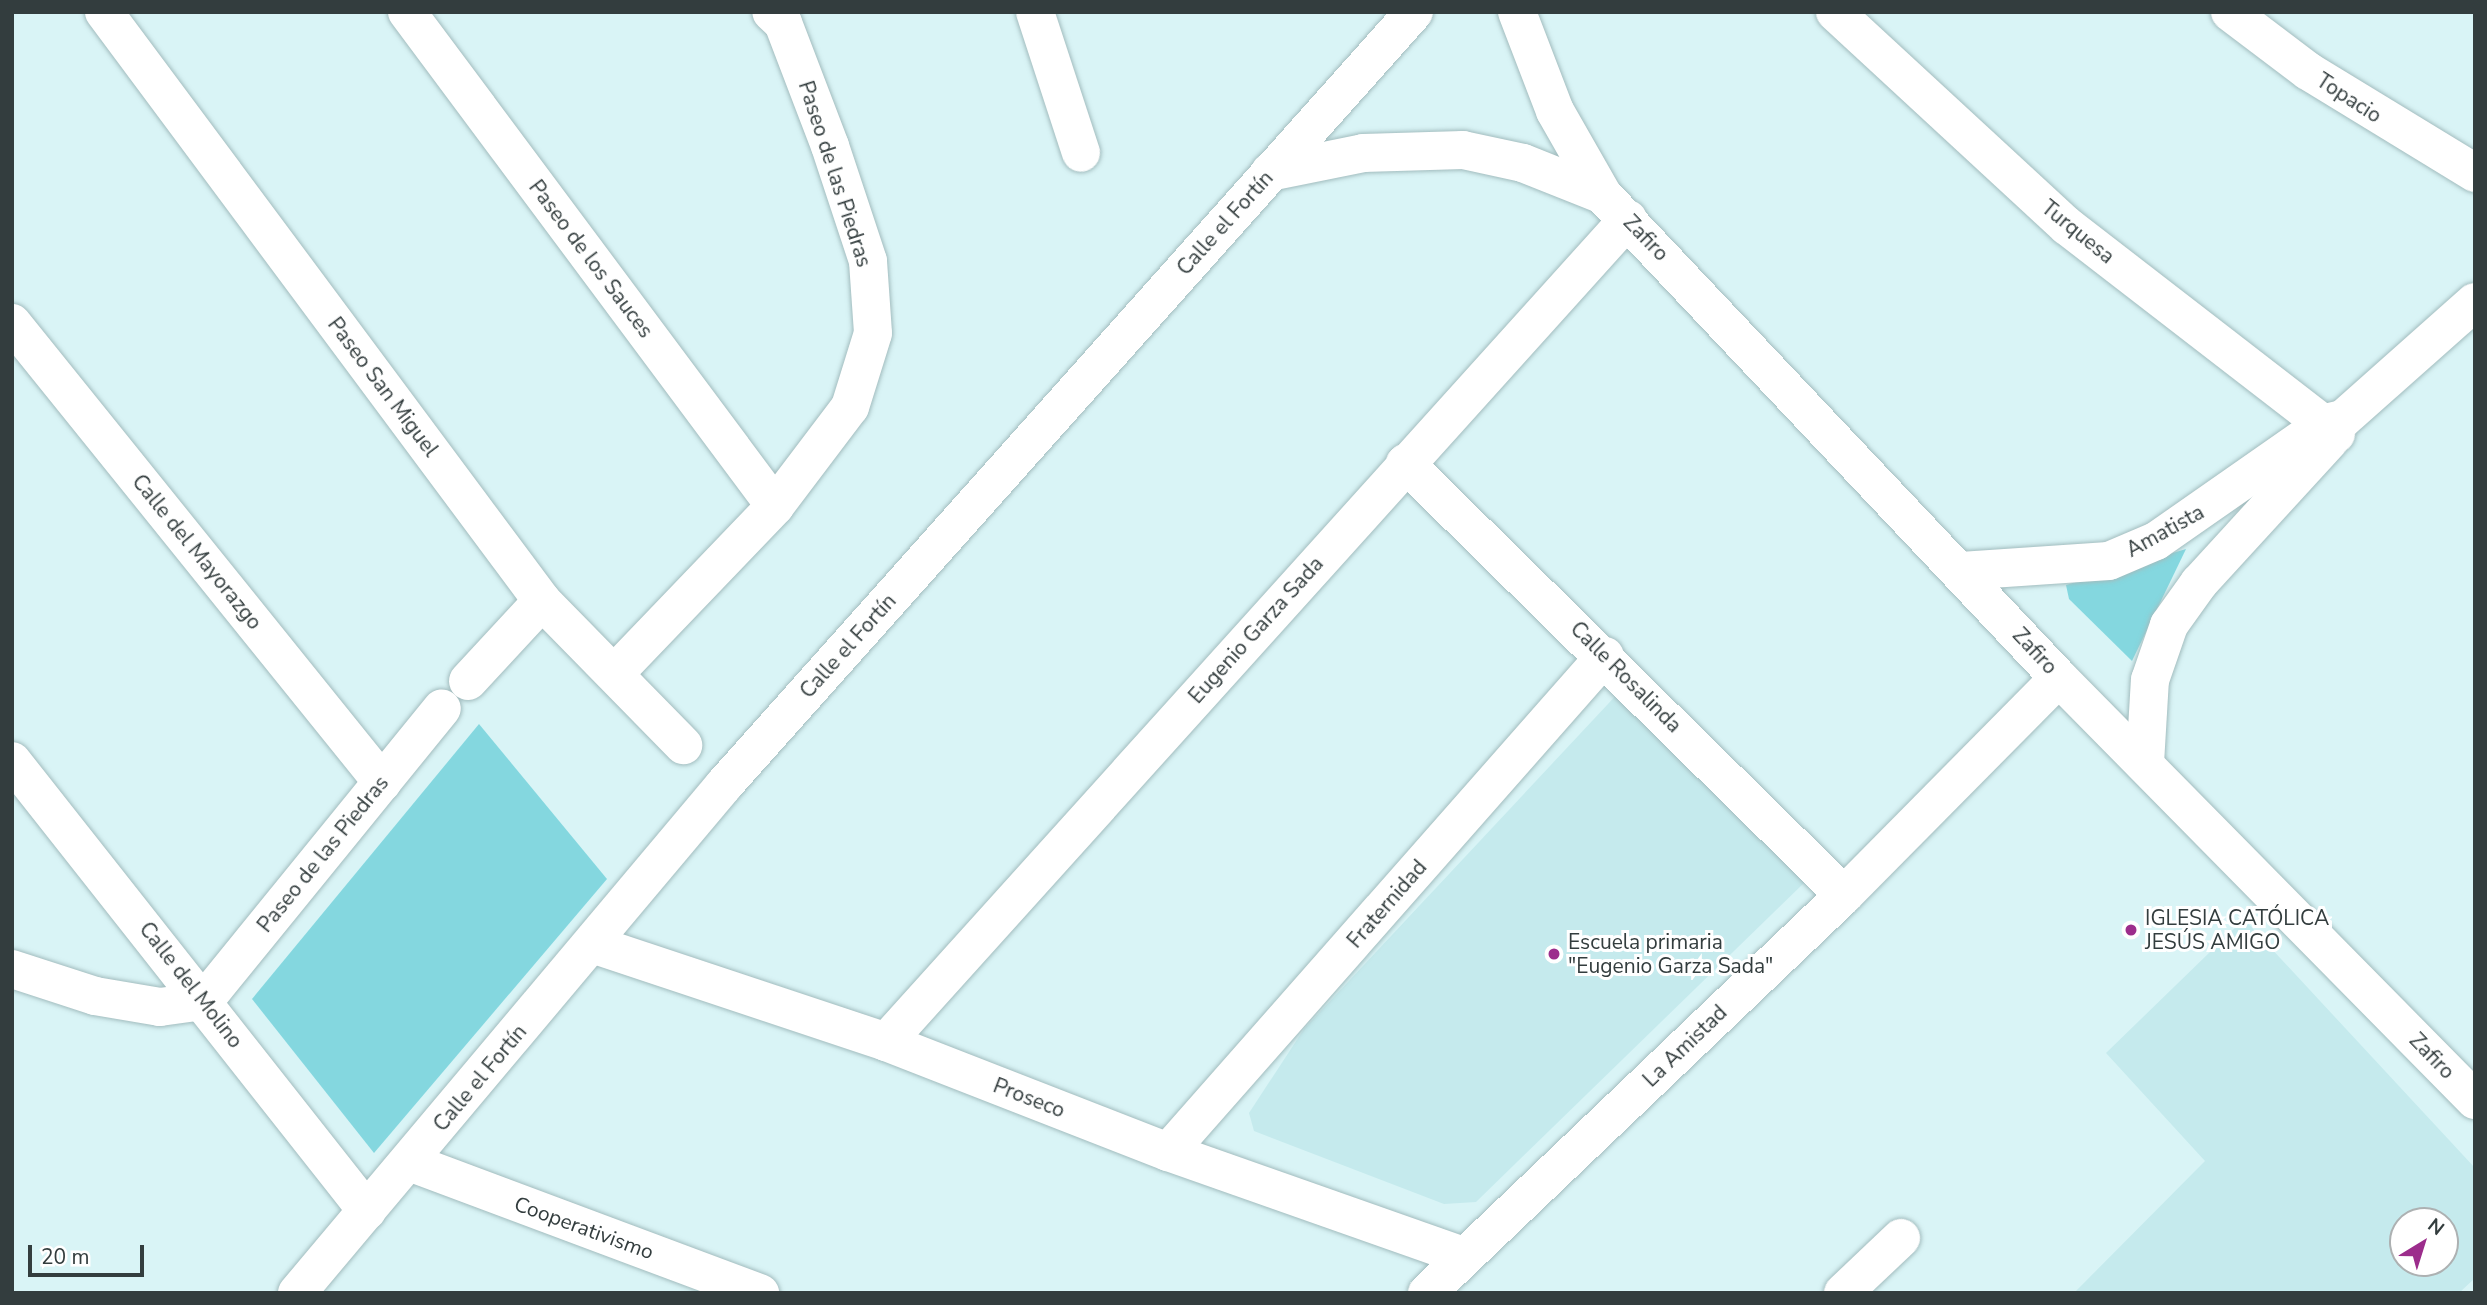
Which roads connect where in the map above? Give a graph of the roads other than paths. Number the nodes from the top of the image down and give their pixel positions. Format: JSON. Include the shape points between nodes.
{"nodes":[{"id":1,"x":104,"y":12,"type":"edge"},
{"id":2,"x":407,"y":12,"type":"edge"},
{"id":3,"x":771,"y":12,"type":"edge"},
{"id":4,"x":1035,"y":12,"type":"edge"},
{"id":5,"x":1517,"y":12,"type":"edge"},
{"id":6,"x":1835,"y":12,"type":"edge"},
{"id":7,"x":2230,"y":12,"type":"edge"},
{"id":8,"x":1398,"y":19,"type":"edge"},
{"id":9,"x":1082,"y":153,"type":"dead end"},
{"id":10,"x":1270,"y":172,"type":"junction"},
{"id":11,"x":2475,"y":173,"type":"edge"},
{"id":12,"x":1615,"y":207,"type":"junction"},
{"id":13,"x":2475,"y":302,"type":"edge"},
{"id":14,"x":12,"y":323,"type":"edge"},
{"id":15,"x":2335,"y":425,"type":"junction"},
{"id":16,"x":1405,"y":463,"type":"junction"},
{"id":17,"x":775,"y":506,"type":"junction"},
{"id":18,"x":1961,"y":571,"type":"junction"},
{"id":19,"x":542,"y":601,"type":"junction"},
{"id":20,"x":1605,"y":656,"type":"junction"},
{"id":21,"x":616,"y":672,"type":"junction"},
{"id":22,"x":2059,"y":678,"type":"junction"},
{"id":23,"x":683,"y":745,"type":"dead end"},
{"id":24,"x":12,"y":761,"type":"edge"},
{"id":25,"x":2145,"y":764,"type":"junction"},
{"id":26,"x":382,"y":782,"type":"junction"},
{"id":27,"x":1844,"y":895,"type":"junction"},
{"id":28,"x":592,"y":944,"type":"junction"},
{"id":29,"x":12,"y":969,"type":"edge"},
{"id":30,"x":204,"y":1000,"type":"junction"},
{"id":31,"x":886,"y":1042,"type":"junction"},
{"id":32,"x":2475,"y":1100,"type":"edge"},
{"id":33,"x":1168,"y":1152,"type":"junction"},
{"id":34,"x":409,"y":1162,"type":"junction"},
{"id":35,"x":368,"y":1211,"type":"junction"},
{"id":36,"x":1901,"y":1238,"type":"dead end"},
{"id":37,"x":1464,"y":1256,"type":"junction"},
{"id":38,"x":1848,"y":1291,"type":"edge"},
{"id":39,"x":297,"y":1293,"type":"edge"},
{"id":40,"x":760,"y":1293,"type":"edge"},
{"id":41,"x":1427,"y":1293,"type":"edge"}],
"edges":[{"from":1,"to":19,"type":"street","name":"Paseo San Miguel"},
{"from":2,"to":17,"type":"street","name":"Paseo de los Sauces"},
{"from":3,"to":17,"type":"street","name":"Paseo de las Piedras","via":[[783,23],[868,261],[873,333],[850,407]]},
{"from":4,"to":9,"type":"street"},
{"from":5,"to":12,"type":"street","name":"Zafiro","via":[[1555,111]]},
{"from":6,"to":15,"type":"street","name":"Turquesa","via":[[2067,226]]},
{"from":7,"to":11,"type":"street","name":"Topacio","via":[[2308,71]]},
{"from":8,"to":10,"type":"street","name":"Calle el Fortín"},
{"from":10,"to":12,"type":"street","name":"Zafiro","via":[[1363,153],[1462,150],[1523,163]]},
{"from":10,"to":28,"type":"street","name":"Calle el Fortín","via":[[724,785]]},
{"from":12,"to":16,"type":"street","name":"Eugenio Garza Sada"},
{"from":12,"to":18,"type":"street","name":"Zafiro"},
{"from":13,"to":15,"type":"street","name":"Amatista"},
{"from":14,"to":26,"type":"street","name":"Calle del Mayorazgo"},
{"from":15,"to":18,"type":"street","name":"Amatista","via":[[2201,513],[2109,561]]},
{"from":15,"to":25,"type":"street","name":"Amatista","via":[[2199,583],[2169,625],[2150,680]]},
{"from":16,"to":20,"type":"street","name":"Calle Rosalinda"},
{"from":16,"to":31,"type":"street","name":"Eugenio Garza Sada"},
{"from":17,"to":21,"type":"street","name":"Paseo de las Piedras"},
{"from":18,"to":22,"type":"street","name":"Zafiro"},
{"from":19,"to":21,"type":"street","name":"Paseo San Miguel"},
{"from":19,"to":26,"type":"street","name":"Paseo de las Piedras","via":[[455,694]]},
{"from":20,"to":27,"type":"street","name":"Calle Rosalinda"},
{"from":20,"to":33,"type":"street","name":"Fraternidad"},
{"from":21,"to":23,"type":"street","name":"Paseo San Miguel"},
{"from":22,"to":25,"type":"street","name":"Zafiro"},
{"from":22,"to":27,"type":"street","name":"La Amistad"},
{"from":24,"to":30,"type":"street","name":"Calle del Molino"},
{"from":25,"to":32,"type":"street","name":"Zafiro"},
{"from":26,"to":30,"type":"street","name":"Paseo de las Piedras"},
{"from":27,"to":37,"type":"street","name":"La Amistad"},
{"from":28,"to":31,"type":"street","name":"Proseco"},
{"from":28,"to":34,"type":"street","name":"Calle el Fortín"},
{"from":29,"to":30,"type":"street","via":[[95,996],[160,1007]]},
{"from":30,"to":35,"type":"street","name":"Calle del Molino"},
{"from":31,"to":33,"type":"street","name":"Proseco"},
{"from":33,"to":37,"type":"street","name":"Proseco"},
{"from":34,"to":35,"type":"street","name":"Calle el Fortín"},
{"from":34,"to":40,"type":"street","name":"Cooperativismo"},
{"from":35,"to":39,"type":"street","name":"Calle el Fortín"},
{"from":36,"to":38,"type":"street"},
{"from":37,"to":41,"type":"street","name":"La Amistad"}]}
